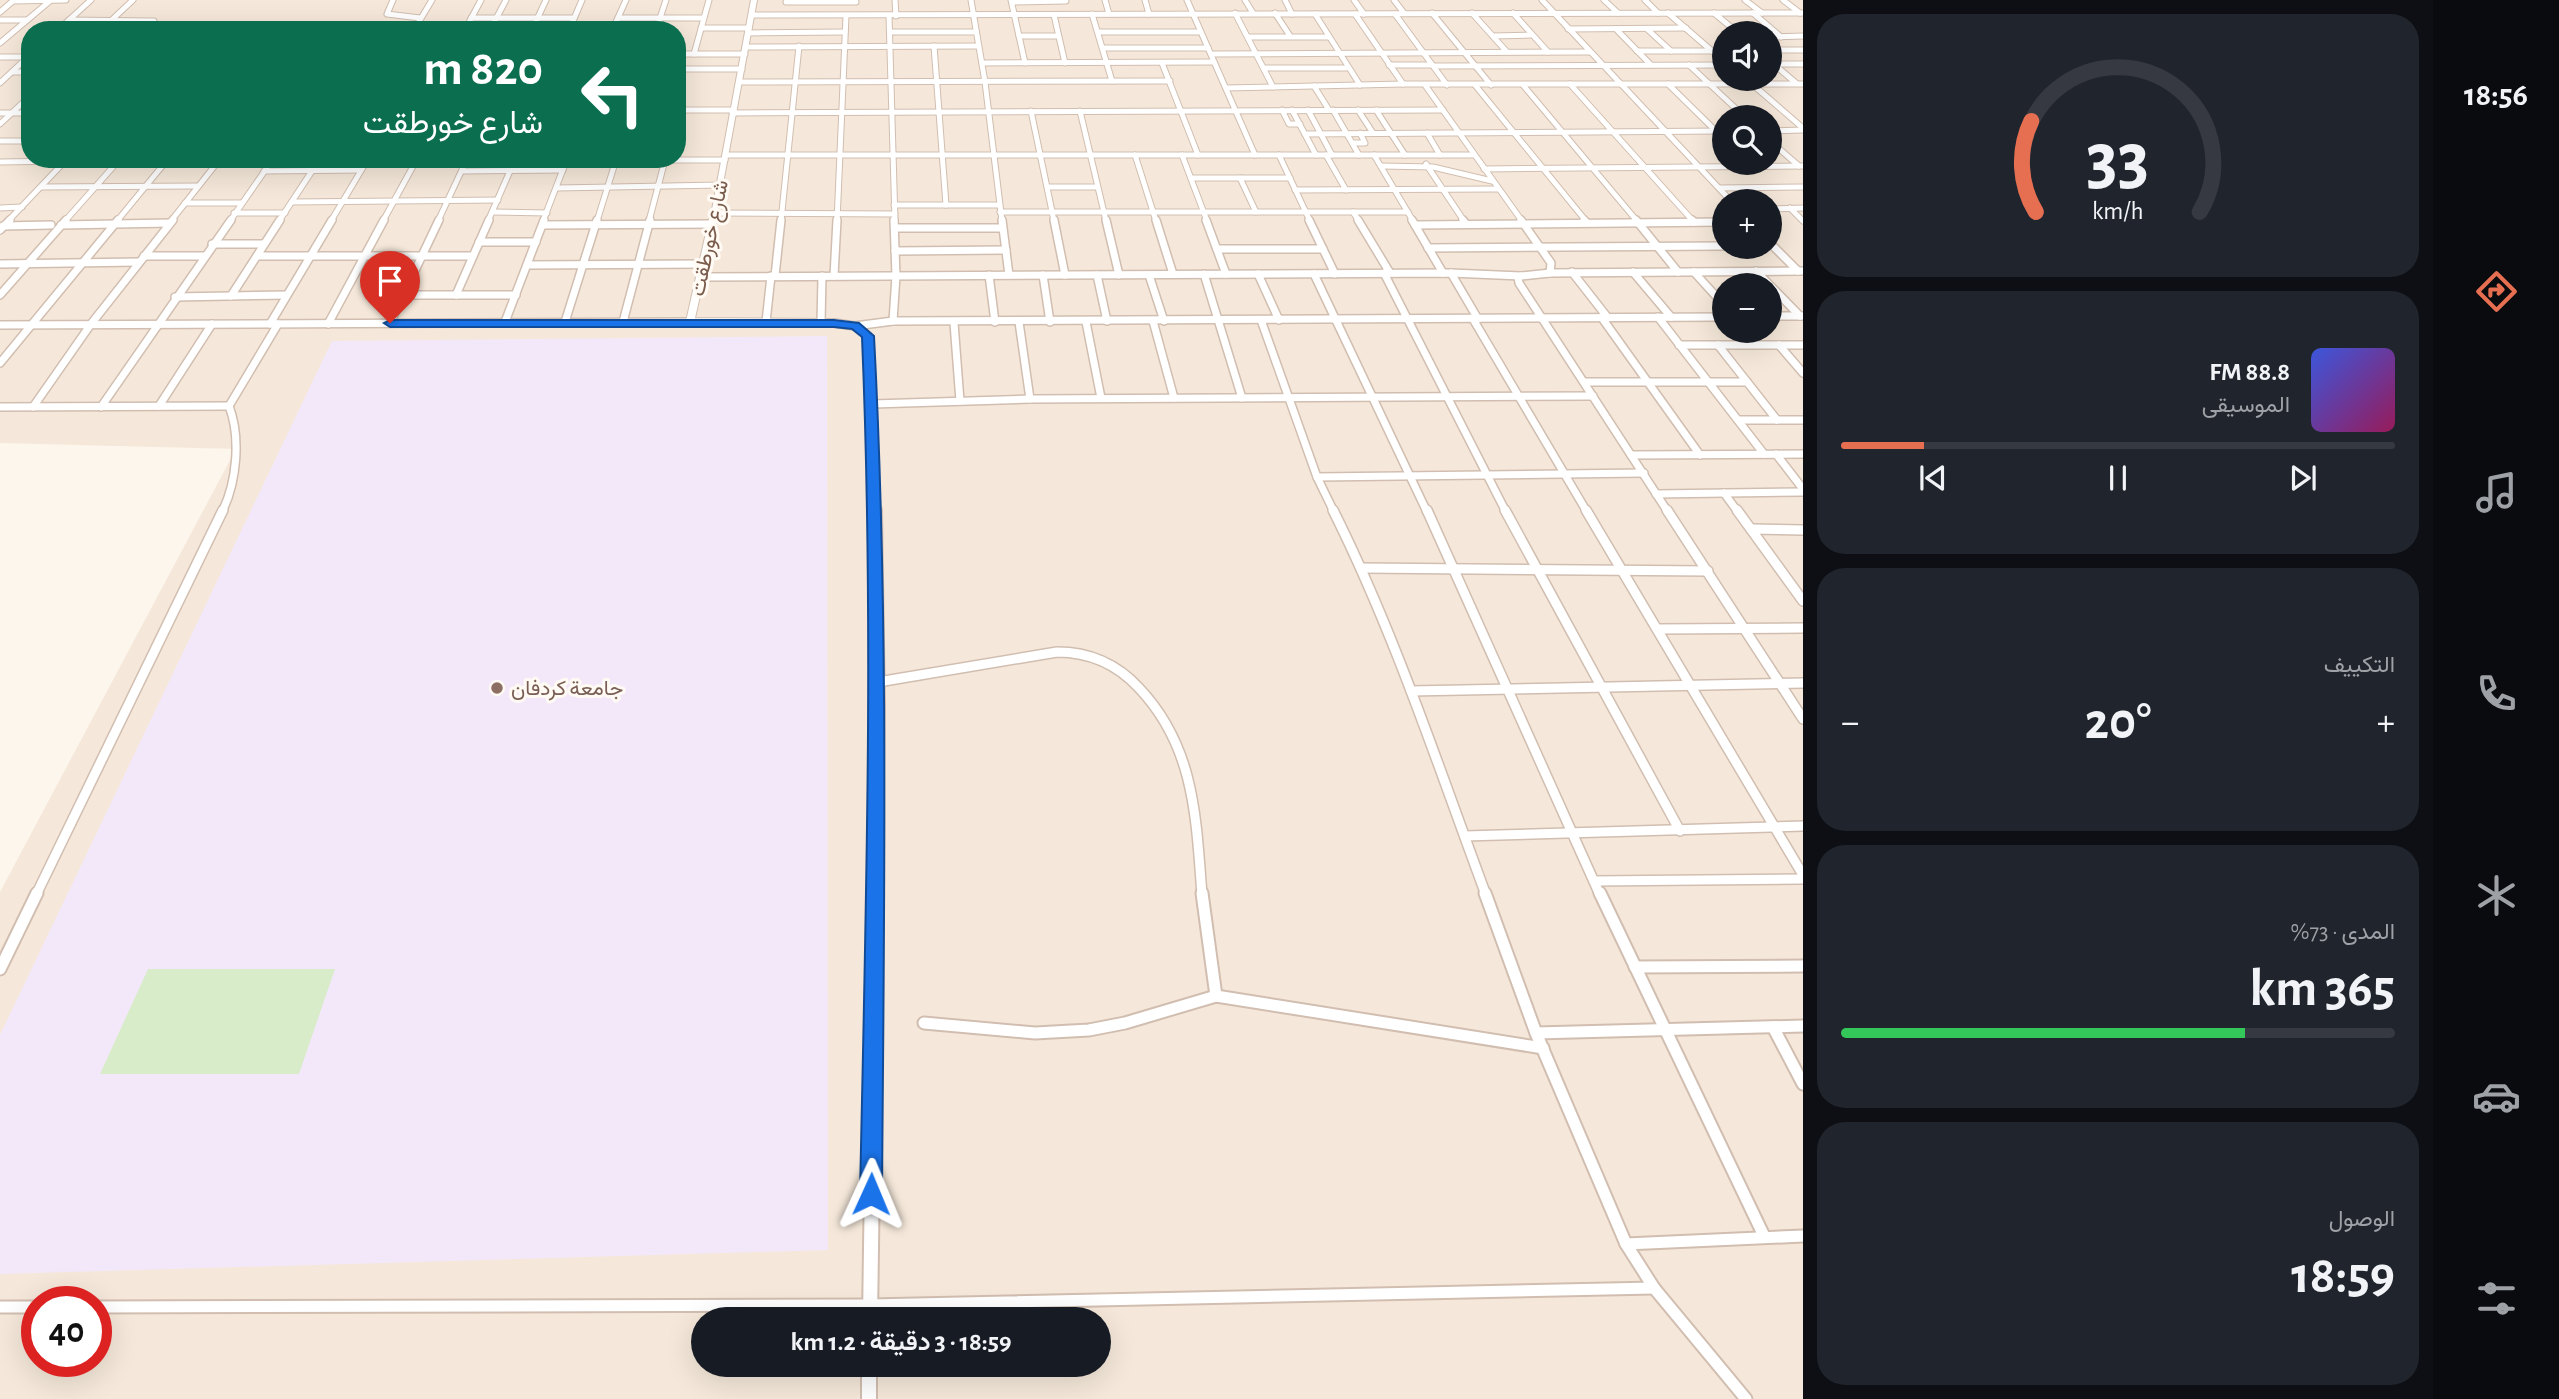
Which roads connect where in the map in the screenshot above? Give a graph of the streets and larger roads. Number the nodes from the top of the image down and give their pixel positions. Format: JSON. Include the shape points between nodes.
{"nodes":[{"id":1,"x":14,"y":0,"type":"edge"},
{"id":2,"x":51,"y":0,"type":"edge"},
{"id":3,"x":66,"y":0,"type":"edge"},
{"id":4,"x":91,"y":0,"type":"edge"},
{"id":5,"x":133,"y":0,"type":"edge"},
{"id":6,"x":393,"y":0,"type":"edge"},
{"id":7,"x":432,"y":0,"type":"edge"},
{"id":8,"x":481,"y":0,"type":"edge"},
{"id":9,"x":506,"y":0,"type":"edge"},
{"id":10,"x":546,"y":0,"type":"edge"},
{"id":11,"x":582,"y":0,"type":"edge"},
{"id":12,"x":626,"y":0,"type":"edge"},
{"id":13,"x":666,"y":0,"type":"edge"},
{"id":14,"x":709,"y":0,"type":"edge"},
{"id":15,"x":754,"y":0,"type":"edge"},
{"id":16,"x":895,"y":0,"type":"edge"},
{"id":17,"x":971,"y":0,"type":"edge"},
{"id":18,"x":1105,"y":0,"type":"edge"},
{"id":19,"x":1145,"y":0,"type":"edge"},
{"id":20,"x":1186,"y":0,"type":"edge"},
{"id":21,"x":1245,"y":0,"type":"edge"},
{"id":22,"x":1284,"y":0,"type":"edge"},
{"id":23,"x":1354,"y":0,"type":"edge"},
{"id":24,"x":1394,"y":0,"type":"edge"},
{"id":25,"x":1542,"y":0,"type":"edge"},
{"id":26,"x":1604,"y":0,"type":"edge"},
{"id":27,"x":1645,"y":0,"type":"edge"},
{"id":28,"x":1745,"y":0,"type":"edge"},
{"id":29,"x":1783,"y":0,"type":"edge"},
{"id":30,"x":786,"y":1,"type":"edge"},
{"id":31,"x":855,"y":1,"type":"edge"},
{"id":32,"x":1012,"y":1,"type":"edge"},
{"id":33,"x":1066,"y":1,"type":"edge"},
{"id":34,"x":0,"y":12,"type":"edge"},
{"id":35,"x":1235,"y":13,"type":"junction"},
{"id":36,"x":1253,"y":13,"type":"junction"},
{"id":37,"x":1275,"y":13,"type":"junction"},
{"id":38,"x":1292,"y":13,"type":"junction"},
{"id":39,"x":1405,"y":13,"type":"junction"},
{"id":40,"x":1432,"y":13,"type":"junction"},
{"id":41,"x":1472,"y":13,"type":"junction"},
{"id":42,"x":1513,"y":13,"type":"junction"},
{"id":43,"x":1554,"y":13,"type":"junction"},
{"id":44,"x":1618,"y":13,"type":"junction"},
{"id":45,"x":1658,"y":13,"type":"junction"},
{"id":46,"x":1668,"y":13,"type":"junction"},
{"id":47,"x":1714,"y":13,"type":"junction"},
{"id":48,"x":1753,"y":13,"type":"junction"},
{"id":49,"x":1762,"y":13,"type":"junction"},
{"id":50,"x":1792,"y":13,"type":"junction"},
{"id":51,"x":1802,"y":13,"type":"edge"},
{"id":52,"x":1109,"y":14,"type":"junction"},
{"id":53,"x":1149,"y":14,"type":"junction"},
{"id":54,"x":1192,"y":14,"type":"junction"},
{"id":55,"x":1315,"y":14,"type":"junction"},
{"id":56,"x":1355,"y":14,"type":"junction"},
{"id":57,"x":1364,"y":14,"type":"junction"},
{"id":58,"x":1395,"y":14,"type":"junction"},
{"id":59,"x":752,"y":15,"type":"junction"},
{"id":60,"x":1054,"y":15,"type":"junction"},
{"id":61,"x":1071,"y":15,"type":"junction"},
{"id":62,"x":1092,"y":15,"type":"junction"},
{"id":63,"x":785,"y":16,"type":"junction"},
{"id":64,"x":846,"y":16,"type":"junction"},
{"id":65,"x":853,"y":16,"type":"junction"},
{"id":66,"x":892,"y":16,"type":"junction"},
{"id":67,"x":974,"y":16,"type":"junction"},
{"id":68,"x":1015,"y":16,"type":"junction"},
{"id":69,"x":420,"y":18,"type":"junction"},
{"id":70,"x":496,"y":18,"type":"junction"},
{"id":71,"x":537,"y":18,"type":"junction"},
{"id":72,"x":575,"y":18,"type":"junction"},
{"id":73,"x":618,"y":18,"type":"junction"},
{"id":74,"x":659,"y":18,"type":"junction"},
{"id":75,"x":703,"y":18,"type":"junction"},
{"id":76,"x":471,"y":19,"type":"joint"},
{"id":77,"x":0,"y":20,"type":"edge"},
{"id":78,"x":27,"y":20,"type":"joint"},
{"id":79,"x":69,"y":20,"type":"joint"},
{"id":80,"x":112,"y":20,"type":"junction"},
{"id":81,"x":155,"y":21,"type":"edge"},
{"id":82,"x":418,"y":21,"type":"edge"},
{"id":83,"x":494,"y":21,"type":"edge"},
{"id":84,"x":536,"y":21,"type":"edge"},
{"id":85,"x":574,"y":21,"type":"edge"},
{"id":86,"x":617,"y":21,"type":"edge"},
{"id":87,"x":658,"y":21,"type":"edge"},
{"id":88,"x":1724,"y":21,"type":"edge"},
{"id":89,"x":1762,"y":21,"type":"edge"},
{"id":90,"x":1803,"y":22,"type":"edge"},
{"id":91,"x":21,"y":25,"type":"edge"},
{"id":92,"x":701,"y":28,"type":"junction"},
{"id":93,"x":1686,"y":28,"type":"junction"},
{"id":94,"x":1568,"y":29,"type":"junction"},
{"id":95,"x":1615,"y":29,"type":"junction"},
{"id":96,"x":1647,"y":29,"type":"junction"},
{"id":97,"x":749,"y":30,"type":"junction"},
{"id":98,"x":845,"y":32,"type":"junction"},
{"id":99,"x":890,"y":32,"type":"junction"},
{"id":100,"x":976,"y":32,"type":"junction"},
{"id":101,"x":1098,"y":32,"type":"junction"},
{"id":102,"x":1200,"y":32,"type":"junction"},
{"id":103,"x":1019,"y":36,"type":"junction"},
{"id":104,"x":1058,"y":36,"type":"junction"},
{"id":105,"x":1290,"y":36,"type":"junction"},
{"id":106,"x":1493,"y":36,"type":"junction"},
{"id":107,"x":1531,"y":36,"type":"junction"},
{"id":108,"x":1803,"y":36,"type":"edge"},
{"id":109,"x":1248,"y":37,"type":"junction"},
{"id":110,"x":1329,"y":37,"type":"junction"},
{"id":111,"x":1782,"y":37,"type":"edge"},
{"id":112,"x":0,"y":43,"type":"edge"},
{"id":113,"x":799,"y":46,"type":"junction"},
{"id":114,"x":934,"y":46,"type":"junction"},
{"id":115,"x":978,"y":46,"type":"junction"},
{"id":116,"x":844,"y":47,"type":"junction"},
{"id":117,"x":891,"y":47,"type":"junction"},
{"id":118,"x":1104,"y":48,"type":"junction"},
{"id":119,"x":745,"y":50,"type":"junction"},
{"id":120,"x":1782,"y":50,"type":"edge"},
{"id":121,"x":1803,"y":50,"type":"edge"},
{"id":122,"x":1209,"y":51,"type":"junction"},
{"id":123,"x":1637,"y":51,"type":"junction"},
{"id":124,"x":1671,"y":51,"type":"junction"},
{"id":125,"x":1712,"y":51,"type":"joint"},
{"id":126,"x":1507,"y":52,"type":"junction"},
{"id":127,"x":1548,"y":52,"type":"junction"},
{"id":128,"x":1590,"y":52,"type":"junction"},
{"id":129,"x":1338,"y":53,"type":"junction"},
{"id":130,"x":1381,"y":53,"type":"junction"},
{"id":131,"x":1423,"y":53,"type":"junction"},
{"id":132,"x":1466,"y":53,"type":"junction"},
{"id":133,"x":686,"y":54,"type":"edge"},
{"id":134,"x":694,"y":54,"type":"junction"},
{"id":135,"x":1257,"y":54,"type":"junction"},
{"id":136,"x":21,"y":56,"type":"edge"},
{"id":137,"x":0,"y":57,"type":"edge"},
{"id":138,"x":1163,"y":62,"type":"junction"},
{"id":139,"x":1214,"y":62,"type":"junction"},
{"id":140,"x":982,"y":63,"type":"junction"},
{"id":141,"x":1025,"y":63,"type":"junction"},
{"id":142,"x":1065,"y":63,"type":"junction"},
{"id":143,"x":1108,"y":63,"type":"junction"},
{"id":144,"x":1782,"y":63,"type":"edge"},
{"id":145,"x":21,"y":64,"type":"edge"},
{"id":146,"x":1803,"y":64,"type":"edge"},
{"id":147,"x":1389,"y":65,"type":"junction"},
{"id":148,"x":1432,"y":65,"type":"junction"},
{"id":149,"x":1651,"y":65,"type":"junction"},
{"id":150,"x":1689,"y":65,"type":"junction"},
{"id":151,"x":1712,"y":65,"type":"edge"},
{"id":152,"x":1477,"y":66,"type":"junction"},
{"id":153,"x":1604,"y":66,"type":"junction"},
{"id":154,"x":1264,"y":68,"type":"junction"},
{"id":155,"x":1347,"y":68,"type":"junction"},
{"id":156,"x":686,"y":69,"type":"edge"},
{"id":157,"x":742,"y":69,"type":"junction"},
{"id":158,"x":1782,"y":71,"type":"edge"},
{"id":159,"x":12,"y":72,"type":"junction"},
{"id":160,"x":21,"y":72,"type":"edge"},
{"id":161,"x":1,"y":81,"type":"edge"},
{"id":162,"x":1112,"y":81,"type":"junction"},
{"id":163,"x":1170,"y":81,"type":"junction"},
{"id":164,"x":740,"y":82,"type":"junction"},
{"id":165,"x":796,"y":82,"type":"junction"},
{"id":166,"x":842,"y":82,"type":"junction"},
{"id":167,"x":892,"y":82,"type":"junction"},
{"id":168,"x":935,"y":82,"type":"junction"},
{"id":169,"x":985,"y":82,"type":"junction"},
{"id":170,"x":1403,"y":84,"type":"junction"},
{"id":171,"x":1622,"y":84,"type":"junction"},
{"id":172,"x":1668,"y":84,"type":"junction"},
{"id":173,"x":1709,"y":84,"type":"junction"},
{"id":174,"x":1360,"y":85,"type":"junction"},
{"id":175,"x":1425,"y":85,"type":"junction"},
{"id":176,"x":1447,"y":85,"type":"junction"},
{"id":177,"x":1475,"y":85,"type":"junction"},
{"id":178,"x":1491,"y":85,"type":"junction"},
{"id":179,"x":1523,"y":85,"type":"junction"},
{"id":180,"x":1570,"y":85,"type":"junction"},
{"id":181,"x":1782,"y":85,"type":"edge"},
{"id":182,"x":1801,"y":85,"type":"edge"},
{"id":183,"x":1314,"y":86,"type":"junction"},
{"id":184,"x":1273,"y":87,"type":"junction"},
{"id":185,"x":1226,"y":88,"type":"junction"},
{"id":186,"x":1760,"y":91,"type":"edge"},
{"id":187,"x":21,"y":104,"type":"edge"},
{"id":188,"x":1732,"y":105,"type":"edge"},
{"id":189,"x":686,"y":110,"type":"edge"},
{"id":190,"x":1443,"y":110,"type":"junction"},
{"id":191,"x":1031,"y":111,"type":"junction"},
{"id":192,"x":1080,"y":111,"type":"junction"},
{"id":193,"x":1182,"y":111,"type":"junction"},
{"id":194,"x":1236,"y":111,"type":"junction"},
{"id":195,"x":1332,"y":111,"type":"junction"},
{"id":196,"x":733,"y":112,"type":"junction"},
{"id":197,"x":892,"y":112,"type":"junction"},
{"id":198,"x":939,"y":112,"type":"junction"},
{"id":199,"x":988,"y":112,"type":"junction"},
{"id":200,"x":1293,"y":112,"type":"junction"},
{"id":201,"x":1309,"y":112,"type":"junction"},
{"id":202,"x":1360,"y":112,"type":"junction"},
{"id":203,"x":1378,"y":112,"type":"junction"},
{"id":204,"x":0,"y":113,"type":"edge"},
{"id":205,"x":12,"y":113,"type":"junction"},
{"id":206,"x":21,"y":113,"type":"edge"},
{"id":207,"x":793,"y":113,"type":"junction"},
{"id":208,"x":842,"y":113,"type":"junction"},
{"id":209,"x":1283,"y":113,"type":"junction"},
{"id":210,"x":0,"y":124,"type":"edge"},
{"id":211,"x":1300,"y":124,"type":"junction"},
{"id":212,"x":1368,"y":124,"type":"junction"},
{"id":213,"x":1385,"y":125,"type":"junction"},
{"id":214,"x":1712,"y":127,"type":"edge"},
{"id":215,"x":1803,"y":129,"type":"edge"},
{"id":216,"x":1782,"y":130,"type":"edge"},
{"id":217,"x":1666,"y":131,"type":"junction"},
{"id":218,"x":1712,"y":131,"type":"edge"},
{"id":219,"x":1458,"y":132,"type":"junction"},
{"id":220,"x":1512,"y":132,"type":"junction"},
{"id":221,"x":1565,"y":132,"type":"junction"},
{"id":222,"x":1614,"y":132,"type":"junction"},
{"id":223,"x":1360,"y":133,"type":"junction"},
{"id":224,"x":1373,"y":133,"type":"junction"},
{"id":225,"x":1391,"y":133,"type":"junction"},
{"id":226,"x":1427,"y":133,"type":"junction"},
{"id":227,"x":1305,"y":134,"type":"junction"},
{"id":228,"x":1322,"y":134,"type":"junction"},
{"id":229,"x":1348,"y":134,"type":"junction"},
{"id":230,"x":0,"y":141,"type":"edge"},
{"id":231,"x":21,"y":141,"type":"edge"},
{"id":232,"x":1353,"y":143,"type":"junction"},
{"id":233,"x":1782,"y":151,"type":"edge"},
{"id":234,"x":789,"y":155,"type":"junction"},
{"id":235,"x":840,"y":155,"type":"junction"},
{"id":236,"x":891,"y":155,"type":"junction"},
{"id":237,"x":942,"y":155,"type":"junction"},
{"id":238,"x":993,"y":155,"type":"junction"},
{"id":239,"x":1042,"y":155,"type":"junction"},
{"id":240,"x":1090,"y":155,"type":"junction"},
{"id":241,"x":1136,"y":155,"type":"junction"},
{"id":242,"x":1182,"y":155,"type":"junction"},
{"id":243,"x":1198,"y":155,"type":"junction"},
{"id":244,"x":1255,"y":155,"type":"junction"},
{"id":245,"x":1279,"y":155,"type":"junction"},
{"id":246,"x":1317,"y":155,"type":"junction"},
{"id":247,"x":1329,"y":155,"type":"junction"},
{"id":248,"x":1359,"y":155,"type":"junction"},
{"id":249,"x":1374,"y":155,"type":"junction"},
{"id":250,"x":1405,"y":155,"type":"junction"},
{"id":251,"x":1419,"y":155,"type":"junction"},
{"id":252,"x":1440,"y":155,"type":"junction"},
{"id":253,"x":1474,"y":155,"type":"junction"},
{"id":254,"x":725,"y":157,"type":"junction"},
{"id":255,"x":686,"y":159,"type":"edge"},
{"id":256,"x":0,"y":162,"type":"edge"},
{"id":257,"x":8,"y":162,"type":"junction"},
{"id":258,"x":21,"y":162,"type":"edge"},
{"id":259,"x":1381,"y":166,"type":"junction"},
{"id":260,"x":1427,"y":166,"type":"junction"},
{"id":261,"x":1712,"y":166,"type":"edge"},
{"id":262,"x":1782,"y":166,"type":"edge"},
{"id":263,"x":1801,"y":166,"type":"edge"},
{"id":264,"x":1698,"y":167,"type":"junction"},
{"id":265,"x":59,"y":168,"type":"edge"},
{"id":266,"x":112,"y":168,"type":"edge"},
{"id":267,"x":160,"y":168,"type":"edge"},
{"id":268,"x":213,"y":168,"type":"edge"},
{"id":269,"x":266,"y":168,"type":"edge"},
{"id":270,"x":412,"y":168,"type":"edge"},
{"id":271,"x":463,"y":168,"type":"edge"},
{"id":272,"x":614,"y":168,"type":"edge"},
{"id":273,"x":663,"y":168,"type":"edge"},
{"id":274,"x":1647,"y":168,"type":"junction"},
{"id":275,"x":1484,"y":169,"type":"junction"},
{"id":276,"x":1542,"y":169,"type":"junction"},
{"id":277,"x":1595,"y":169,"type":"junction"},
{"id":278,"x":0,"y":170,"type":"edge"},
{"id":279,"x":361,"y":170,"type":"joint"},
{"id":280,"x":563,"y":170,"type":"joint"},
{"id":281,"x":264,"y":171,"type":"junction"},
{"id":282,"x":312,"y":171,"type":"junction"},
{"id":283,"x":462,"y":171,"type":"junction"},
{"id":284,"x":510,"y":171,"type":"junction"},
{"id":285,"x":1191,"y":178,"type":"junction"},
{"id":286,"x":1240,"y":178,"type":"junction"},
{"id":287,"x":1290,"y":178,"type":"junction"},
{"id":288,"x":1492,"y":181,"type":"junction"},
{"id":289,"x":721,"y":185,"type":"junction"},
{"id":290,"x":41,"y":187,"type":"junction"},
{"id":291,"x":95,"y":187,"type":"junction"},
{"id":292,"x":144,"y":187,"type":"junction"},
{"id":293,"x":198,"y":187,"type":"junction"},
{"id":294,"x":659,"y":187,"type":"junction"},
{"id":295,"x":1049,"y":187,"type":"junction"},
{"id":296,"x":1097,"y":187,"type":"junction"},
{"id":297,"x":1803,"y":187,"type":"edge"},
{"id":298,"x":557,"y":188,"type":"junction"},
{"id":299,"x":608,"y":188,"type":"junction"},
{"id":300,"x":1719,"y":188,"type":"joint"},
{"id":301,"x":1498,"y":189,"type":"junction"},
{"id":302,"x":1295,"y":190,"type":"junction"},
{"id":303,"x":1346,"y":190,"type":"junction"},
{"id":304,"x":1395,"y":190,"type":"junction"},
{"id":305,"x":1443,"y":190,"type":"junction"},
{"id":306,"x":447,"y":200,"type":"junction"},
{"id":307,"x":498,"y":200,"type":"junction"},
{"id":308,"x":292,"y":202,"type":"junction"},
{"id":309,"x":343,"y":202,"type":"junction"},
{"id":310,"x":395,"y":202,"type":"junction"},
{"id":311,"x":185,"y":203,"type":"junction"},
{"id":312,"x":241,"y":203,"type":"junction"},
{"id":313,"x":894,"y":205,"type":"junction"},
{"id":314,"x":946,"y":205,"type":"junction"},
{"id":315,"x":22,"y":207,"type":"junction"},
{"id":316,"x":0,"y":208,"type":"edge"},
{"id":317,"x":1782,"y":208,"type":"edge"},
{"id":318,"x":1790,"y":208,"type":"junction"},
{"id":319,"x":1803,"y":208,"type":"edge"},
{"id":320,"x":1000,"y":209,"type":"junction"},
{"id":321,"x":492,"y":212,"type":"junction"},
{"id":322,"x":1053,"y":212,"type":"junction"},
{"id":323,"x":1103,"y":212,"type":"junction"},
{"id":324,"x":1154,"y":212,"type":"junction"},
{"id":325,"x":1203,"y":212,"type":"junction"},
{"id":326,"x":1256,"y":212,"type":"junction"},
{"id":327,"x":1306,"y":212,"type":"junction"},
{"id":328,"x":1353,"y":212,"type":"junction"},
{"id":329,"x":1408,"y":212,"type":"junction"},
{"id":330,"x":234,"y":213,"type":"junction"},
{"id":331,"x":285,"y":213,"type":"junction"},
{"id":332,"x":547,"y":213,"type":"junction"},
{"id":333,"x":715,"y":213,"type":"junction"},
{"id":334,"x":783,"y":213,"type":"junction"},
{"id":335,"x":838,"y":214,"type":"junction"},
{"id":336,"x":895,"y":214,"type":"junction"},
{"id":337,"x":1803,"y":220,"type":"edge"},
{"id":338,"x":1586,"y":222,"type":"junction"},
{"id":339,"x":1694,"y":222,"type":"junction"},
{"id":340,"x":1712,"y":222,"type":"edge"},
{"id":341,"x":170,"y":223,"type":"junction"},
{"id":342,"x":1466,"y":223,"type":"junction"},
{"id":343,"x":1522,"y":223,"type":"junction"},
{"id":344,"x":1638,"y":223,"type":"junction"},
{"id":345,"x":115,"y":224,"type":"junction"},
{"id":346,"x":597,"y":224,"type":"junction"},
{"id":347,"x":650,"y":224,"type":"junction"},
{"id":348,"x":51,"y":225,"type":"dead end"},
{"id":349,"x":61,"y":225,"type":"junction"},
{"id":350,"x":543,"y":225,"type":"junction"},
{"id":351,"x":712,"y":225,"type":"junction"},
{"id":352,"x":1415,"y":225,"type":"junction"},
{"id":353,"x":2,"y":228,"type":"edge"},
{"id":354,"x":895,"y":228,"type":"junction"},
{"id":355,"x":1003,"y":228,"type":"junction"},
{"id":356,"x":479,"y":242,"type":"junction"},
{"id":357,"x":536,"y":242,"type":"junction"},
{"id":358,"x":212,"y":244,"type":"junction"},
{"id":359,"x":263,"y":244,"type":"junction"},
{"id":360,"x":1657,"y":246,"type":"junction"},
{"id":361,"x":1712,"y":246,"type":"edge"},
{"id":362,"x":1428,"y":248,"type":"junction"},
{"id":363,"x":1541,"y":248,"type":"junction"},
{"id":364,"x":1217,"y":249,"type":"junction"},
{"id":365,"x":1323,"y":249,"type":"junction"},
{"id":366,"x":1006,"y":250,"type":"junction"},
{"id":367,"x":895,"y":251,"type":"junction"},
{"id":368,"x":1782,"y":255,"type":"edge"},
{"id":369,"x":144,"y":256,"type":"junction"},
{"id":370,"x":204,"y":256,"type":"junction"},
{"id":371,"x":257,"y":256,"type":"junction"},
{"id":372,"x":365,"y":256,"type":"junction"},
{"id":373,"x":422,"y":256,"type":"junction"},
{"id":374,"x":473,"y":256,"type":"junction"},
{"id":375,"x":309,"y":257,"type":"junction"},
{"id":376,"x":139,"y":262,"type":"junction"},
{"id":377,"x":83,"y":263,"type":"junction"},
{"id":378,"x":0,"y":264,"type":"edge"},
{"id":379,"x":29,"y":264,"type":"junction"},
{"id":380,"x":584,"y":264,"type":"junction"},
{"id":381,"x":639,"y":264,"type":"junction"},
{"id":382,"x":703,"y":264,"type":"junction"},
{"id":383,"x":527,"y":265,"type":"junction"},
{"id":384,"x":1756,"y":271,"type":"junction"},
{"id":385,"x":1800,"y":271,"type":"edge"},
{"id":386,"x":1572,"y":272,"type":"junction"},
{"id":387,"x":1633,"y":272,"type":"junction"},
{"id":388,"x":1678,"y":272,"type":"junction"},
{"id":389,"x":1695,"y":272,"type":"junction"},
{"id":390,"x":1387,"y":273,"type":"junction"},
{"id":391,"x":1443,"y":273,"type":"junction"},
{"id":392,"x":1451,"y":273,"type":"junction"},
{"id":393,"x":1550,"y":273,"type":"junction"},
{"id":394,"x":1173,"y":274,"type":"junction"},
{"id":395,"x":1204,"y":274,"type":"junction"},
{"id":396,"x":1226,"y":274,"type":"junction"},
{"id":397,"x":1258,"y":274,"type":"junction"},
{"id":398,"x":1314,"y":274,"type":"junction"},
{"id":399,"x":1335,"y":274,"type":"junction"},
{"id":400,"x":989,"y":275,"type":"junction"},
{"id":401,"x":1009,"y":275,"type":"junction"},
{"id":402,"x":1043,"y":275,"type":"junction"},
{"id":403,"x":1065,"y":275,"type":"junction"},
{"id":404,"x":1097,"y":275,"type":"junction"},
{"id":405,"x":1119,"y":275,"type":"junction"},
{"id":406,"x":1149,"y":275,"type":"junction"},
{"id":407,"x":773,"y":276,"type":"junction"},
{"id":408,"x":821,"y":276,"type":"junction"},
{"id":409,"x":834,"y":276,"type":"junction"},
{"id":410,"x":896,"y":276,"type":"junction"},
{"id":411,"x":1521,"y":276,"type":"junction"},
{"id":412,"x":701,"y":277,"type":"junction"},
{"id":413,"x":1712,"y":291,"type":"edge"},
{"id":414,"x":0,"y":295,"type":"edge"},
{"id":415,"x":286,"y":295,"type":"junction"},
{"id":416,"x":404,"y":295,"type":"junction"},
{"id":417,"x":456,"y":295,"type":"junction"},
{"id":418,"x":516,"y":295,"type":"junction"},
{"id":419,"x":231,"y":296,"type":"junction"},
{"id":420,"x":175,"y":297,"type":"junction"},
{"id":421,"x":1782,"y":316,"type":"edge"},
{"id":422,"x":1801,"y":316,"type":"edge"},
{"id":423,"x":1658,"y":317,"type":"junction"},
{"id":424,"x":1671,"y":317,"type":"junction"},
{"id":425,"x":1712,"y":317,"type":"edge"},
{"id":426,"x":1476,"y":318,"type":"junction"},
{"id":427,"x":1541,"y":318,"type":"junction"},
{"id":428,"x":1605,"y":318,"type":"junction"},
{"id":429,"x":1407,"y":319,"type":"junction"},
{"id":430,"x":1261,"y":320,"type":"junction"},
{"id":431,"x":1279,"y":320,"type":"junction"},
{"id":432,"x":1336,"y":320,"type":"junction"},
{"id":433,"x":893,"y":321,"type":"junction"},
{"id":434,"x":1107,"y":321,"type":"junction"},
{"id":435,"x":1153,"y":321,"type":"junction"},
{"id":436,"x":1164,"y":321,"type":"junction"},
{"id":437,"x":1219,"y":321,"type":"junction"},
{"id":438,"x":565,"y":322,"type":"junction"},
{"id":439,"x":623,"y":322,"type":"junction"},
{"id":440,"x":690,"y":322,"type":"junction"},
{"id":441,"x":766,"y":322,"type":"junction"},
{"id":442,"x":995,"y":322,"type":"junction"},
{"id":443,"x":1019,"y":322,"type":"junction"},
{"id":444,"x":1050,"y":322,"type":"junction"},
{"id":445,"x":1086,"y":322,"type":"junction"},
{"id":446,"x":390,"y":323,"type":"junction"},
{"id":447,"x":505,"y":323,"type":"junction"},
{"id":448,"x":821,"y":323,"type":"junction"},
{"id":449,"x":954,"y":323,"type":"junction"},
{"id":450,"x":91,"y":324,"type":"junction"},
{"id":451,"x":155,"y":324,"type":"junction"},
{"id":452,"x":212,"y":324,"type":"junction"},
{"id":453,"x":274,"y":324,"type":"junction"},
{"id":454,"x":328,"y":324,"type":"junction"},
{"id":455,"x":0,"y":325,"type":"edge"},
{"id":456,"x":32,"y":325,"type":"junction"},
{"id":457,"x":855,"y":326,"type":"junction"},
{"id":458,"x":1679,"y":345,"type":"junction"},
{"id":459,"x":1718,"y":345,"type":"junction"},
{"id":460,"x":1779,"y":345,"type":"junction"},
{"id":461,"x":1803,"y":345,"type":"edge"},
{"id":462,"x":0,"y":363,"type":"edge"},
{"id":463,"x":1803,"y":373,"type":"edge"},
{"id":464,"x":1584,"y":382,"type":"junction"},
{"id":465,"x":1647,"y":382,"type":"junction"},
{"id":466,"x":1747,"y":382,"type":"junction"},
{"id":467,"x":1709,"y":383,"type":"junction"},
{"id":468,"x":1446,"y":396,"type":"junction"},
{"id":469,"x":1518,"y":396,"type":"junction"},
{"id":470,"x":1593,"y":396,"type":"junction"},
{"id":471,"x":1289,"y":397,"type":"junction"},
{"id":472,"x":1373,"y":397,"type":"junction"},
{"id":473,"x":1101,"y":398,"type":"junction"},
{"id":474,"x":1174,"y":398,"type":"junction"},
{"id":475,"x":1242,"y":398,"type":"junction"},
{"id":476,"x":1030,"y":399,"type":"junction"},
{"id":477,"x":960,"y":401,"type":"junction"},
{"id":478,"x":873,"y":404,"type":"junction"},
{"id":479,"x":159,"y":406,"type":"junction"},
{"id":480,"x":229,"y":406,"type":"junction"},
{"id":481,"x":0,"y":407,"type":"edge"},
{"id":482,"x":33,"y":407,"type":"junction"},
{"id":483,"x":101,"y":407,"type":"junction"},
{"id":484,"x":1777,"y":419,"type":"junction"},
{"id":485,"x":1738,"y":420,"type":"junction"},
{"id":486,"x":1803,"y":420,"type":"edge"},
{"id":487,"x":1764,"y":454,"type":"junction"},
{"id":488,"x":1776,"y":454,"type":"junction"},
{"id":489,"x":1803,"y":454,"type":"edge"},
{"id":490,"x":1632,"y":455,"type":"junction"},
{"id":491,"x":1700,"y":455,"type":"junction"},
{"id":492,"x":1644,"y":473,"type":"junction"},
{"id":493,"x":1564,"y":474,"type":"junction"},
{"id":494,"x":1486,"y":475,"type":"junction"},
{"id":495,"x":1411,"y":476,"type":"junction"},
{"id":496,"x":1317,"y":477,"type":"junction"},
{"id":497,"x":1803,"y":490,"type":"edge"},
{"id":498,"x":1724,"y":492,"type":"junction"},
{"id":499,"x":1657,"y":494,"type":"junction"},
{"id":500,"x":1751,"y":529,"type":"junction"},
{"id":501,"x":1803,"y":530,"type":"edge"},
{"id":502,"x":1362,"y":568,"type":"junction"},
{"id":503,"x":1538,"y":569,"type":"junction"},
{"id":504,"x":1455,"y":570,"type":"junction"},
{"id":505,"x":1620,"y":571,"type":"junction"},
{"id":506,"x":1708,"y":571,"type":"junction"},
{"id":507,"x":1803,"y":601,"type":"edge"},
{"id":508,"x":1803,"y":628,"type":"edge"},
{"id":509,"x":1658,"y":629,"type":"junction"},
{"id":510,"x":1743,"y":629,"type":"junction"},
{"id":511,"x":878,"y":682,"type":"junction"},
{"id":512,"x":1779,"y":683,"type":"junction"},
{"id":513,"x":1803,"y":683,"type":"edge"},
{"id":514,"x":1692,"y":685,"type":"junction"},
{"id":515,"x":1603,"y":689,"type":"junction"},
{"id":516,"x":1509,"y":690,"type":"junction"},
{"id":517,"x":1411,"y":691,"type":"junction"},
{"id":518,"x":1803,"y":719,"type":"edge"},
{"id":519,"x":1803,"y":826,"type":"edge"},
{"id":520,"x":1774,"y":827,"type":"junction"},
{"id":521,"x":1679,"y":831,"type":"junction"},
{"id":522,"x":1572,"y":834,"type":"junction"},
{"id":523,"x":1465,"y":836,"type":"junction"},
{"id":524,"x":1803,"y":877,"type":"edge"},
{"id":525,"x":1594,"y":881,"type":"junction"},
{"id":526,"x":1803,"y":966,"type":"edge"},
{"id":527,"x":1635,"y":967,"type":"junction"},
{"id":528,"x":0,"y":969,"type":"edge"},
{"id":529,"x":1216,"y":996,"type":"junction"},
{"id":530,"x":924,"y":1023,"type":"dead end"},
{"id":531,"x":1803,"y":1026,"type":"edge"},
{"id":532,"x":1773,"y":1027,"type":"junction"},
{"id":533,"x":1662,"y":1028,"type":"junction"},
{"id":534,"x":1536,"y":1033,"type":"junction"},
{"id":535,"x":1543,"y":1048,"type":"junction"},
{"id":536,"x":1803,"y":1084,"type":"edge"},
{"id":537,"x":1764,"y":1236,"type":"junction"},
{"id":538,"x":1803,"y":1236,"type":"edge"},
{"id":539,"x":1626,"y":1244,"type":"junction"},
{"id":540,"x":1654,"y":1288,"type":"junction"},
{"id":541,"x":870,"y":1305,"type":"junction"},
{"id":542,"x":0,"y":1307,"type":"edge"},
{"id":543,"x":21,"y":1307,"type":"edge"},
{"id":544,"x":112,"y":1307,"type":"edge"},
{"id":545,"x":869,"y":1377,"type":"edge"},
{"id":546,"x":869,"y":1399,"type":"edge"},
{"id":547,"x":1746,"y":1399,"type":"edge"}],
"edges":[{"from":1,"to":2,"type":"street"},
{"from":1,"to":34,"type":"street"},
{"from":2,"to":3,"type":"street"},
{"from":2,"to":78,"type":"street"},
{"from":4,"to":79,"type":"street"},
{"from":5,"to":80,"type":"street"},
{"from":6,"to":69,"type":"street","via":[[387,14]]},
{"from":7,"to":69,"type":"street"},
{"from":8,"to":76,"type":"street"},
{"from":9,"to":70,"type":"street"},
{"from":10,"to":71,"type":"street"},
{"from":11,"to":72,"type":"street"},
{"from":12,"to":73,"type":"street"},
{"from":13,"to":74,"type":"street"},
{"from":14,"to":75,"type":"street"},
{"from":15,"to":59,"type":"street","name":"شارع خورطقت"},
{"from":16,"to":66,"type":"street"},
{"from":17,"to":67,"type":"street"},
{"from":18,"to":52,"type":"street"},
{"from":19,"to":53,"type":"street"},
{"from":20,"to":54,"type":"street"},
{"from":21,"to":36,"type":"street"},
{"from":22,"to":38,"type":"street"},
{"from":23,"to":57,"type":"street"},
{"from":24,"to":39,"type":"street"},
{"from":25,"to":43,"type":"street"},
{"from":26,"to":44,"type":"street"},
{"from":27,"to":45,"type":"street"},
{"from":28,"to":49,"type":"street"},
{"from":29,"to":51,"type":"street"},
{"from":30,"to":31,"type":"street"},
{"from":30,"to":63,"type":"street"},
{"from":31,"to":65,"type":"street"},
{"from":32,"to":33,"type":"street"},
{"from":32,"to":68,"type":"street"},
{"from":33,"to":61,"type":"street"},
{"from":35,"to":36,"type":"street"},
{"from":35,"to":54,"type":"street"},
{"from":35,"to":109,"type":"street"},
{"from":36,"to":37,"type":"street"},
{"from":37,"to":38,"type":"street"},
{"from":37,"to":105,"type":"street"},
{"from":38,"to":55,"type":"street"},
{"from":39,"to":40,"type":"street"},
{"from":39,"to":58,"type":"street"},
{"from":40,"to":41,"type":"street"},
{"from":40,"to":132,"type":"street"},
{"from":41,"to":42,"type":"street"},
{"from":41,"to":106,"type":"street"},
{"from":42,"to":43,"type":"street"},
{"from":42,"to":107,"type":"street"},
{"from":43,"to":44,"type":"street"},
{"from":43,"to":94,"type":"street"},
{"from":44,"to":45,"type":"street"},
{"from":45,"to":46,"type":"street"},
{"from":46,"to":47,"type":"street"},
{"from":46,"to":93,"type":"street"},
{"from":47,"to":48,"type":"street"},
{"from":47,"to":88,"type":"street"},
{"from":48,"to":49,"type":"street"},
{"from":48,"to":89,"type":"street"},
{"from":49,"to":50,"type":"street"},
{"from":50,"to":51,"type":"street"},
{"from":50,"to":90,"type":"street"},
{"from":52,"to":53,"type":"street"},
{"from":52,"to":62,"type":"street"},
{"from":53,"to":54,"type":"street"},
{"from":54,"to":102,"type":"street"},
{"from":55,"to":56,"type":"street"},
{"from":55,"to":110,"type":"street"},
{"from":56,"to":57,"type":"street"},
{"from":56,"to":130,"type":"street"},
{"from":57,"to":58,"type":"street"},
{"from":58,"to":131,"type":"street"},
{"from":59,"to":63,"type":"street"},
{"from":59,"to":97,"type":"street","name":"شارع خورطقت"},
{"from":60,"to":61,"type":"street"},
{"from":60,"to":68,"type":"street"},
{"from":60,"to":104,"type":"street"},
{"from":61,"to":62,"type":"street"},
{"from":62,"to":101,"type":"street"},
{"from":63,"to":64,"type":"street"},
{"from":64,"to":65,"type":"street"},
{"from":64,"to":98,"type":"street"},
{"from":65,"to":66,"type":"street"},
{"from":66,"to":67,"type":"street"},
{"from":66,"to":99,"type":"street"},
{"from":67,"to":68,"type":"street"},
{"from":67,"to":100,"type":"street"},
{"from":68,"to":103,"type":"street"},
{"from":69,"to":82,"type":"street"},
{"from":70,"to":71,"type":"street"},
{"from":70,"to":76,"type":"street"},
{"from":70,"to":83,"type":"street"},
{"from":71,"to":72,"type":"street"},
{"from":71,"to":84,"type":"street"},
{"from":72,"to":85,"type":"street"},
{"from":73,"to":74,"type":"street"},
{"from":73,"to":86,"type":"street"},
{"from":74,"to":75,"type":"street"},
{"from":74,"to":87,"type":"street"},
{"from":75,"to":92,"type":"street"},
{"from":77,"to":78,"type":"street"},
{"from":79,"to":80,"type":"street"},
{"from":80,"to":81,"type":"street"},
{"from":91,"to":112,"type":"street"},
{"from":92,"to":97,"type":"street"},
{"from":92,"to":134,"type":"street"},
{"from":93,"to":96,"type":"street"},
{"from":93,"to":125,"type":"street"},
{"from":94,"to":95,"type":"street"},
{"from":94,"to":128,"type":"street"},
{"from":95,"to":96,"type":"street"},
{"from":95,"to":123,"type":"street"},
{"from":96,"to":124,"type":"street"},
{"from":97,"to":98,"type":"street"},
{"from":97,"to":119,"type":"street","name":"شارع خورطقت"},
{"from":98,"to":116,"type":"street"},
{"from":99,"to":100,"type":"street"},
{"from":99,"to":117,"type":"street"},
{"from":100,"to":115,"type":"street"},
{"from":101,"to":102,"type":"street"},
{"from":101,"to":118,"type":"street"},
{"from":102,"to":122,"type":"street"},
{"from":103,"to":104,"type":"street"},
{"from":103,"to":141,"type":"street"},
{"from":104,"to":142,"type":"street"},
{"from":105,"to":109,"type":"street"},
{"from":105,"to":110,"type":"street"},
{"from":106,"to":107,"type":"street"},
{"from":106,"to":126,"type":"street"},
{"from":107,"to":127,"type":"street"},
{"from":108,"to":111,"type":"street"},
{"from":109,"to":135,"type":"street"},
{"from":110,"to":129,"type":"street"},
{"from":113,"to":116,"type":"street"},
{"from":113,"to":119,"type":"street"},
{"from":113,"to":165,"type":"street"},
{"from":114,"to":115,"type":"street"},
{"from":114,"to":117,"type":"street"},
{"from":114,"to":168,"type":"street"},
{"from":115,"to":140,"type":"street"},
{"from":116,"to":117,"type":"street"},
{"from":116,"to":166,"type":"street"},
{"from":117,"to":167,"type":"street"},
{"from":118,"to":122,"type":"street"},
{"from":118,"to":143,"type":"street"},
{"from":119,"to":134,"type":"street"},
{"from":119,"to":157,"type":"street","name":"شارع خورطقت"},
{"from":120,"to":121,"type":"street"},
{"from":122,"to":135,"type":"street"},
{"from":122,"to":139,"type":"street"},
{"from":123,"to":124,"type":"street"},
{"from":123,"to":149,"type":"street"},
{"from":124,"to":125,"type":"street"},
{"from":126,"to":127,"type":"street"},
{"from":126,"to":132,"type":"street"},
{"from":127,"to":128,"type":"street"},
{"from":128,"to":153,"type":"street"},
{"from":129,"to":130,"type":"street"},
{"from":129,"to":135,"type":"street"},
{"from":129,"to":155,"type":"street"},
{"from":130,"to":131,"type":"street"},
{"from":130,"to":147,"type":"street"},
{"from":131,"to":132,"type":"street"},
{"from":131,"to":148,"type":"street"},
{"from":132,"to":152,"type":"street"},
{"from":133,"to":134,"type":"street"},
{"from":135,"to":154,"type":"street"},
{"from":136,"to":137,"type":"street"},
{"from":138,"to":139,"type":"street"},
{"from":138,"to":143,"type":"street"},
{"from":138,"to":163,"type":"street"},
{"from":139,"to":185,"type":"street"},
{"from":140,"to":141,"type":"street"},
{"from":140,"to":169,"type":"street"},
{"from":141,"to":142,"type":"street"},
{"from":142,"to":143,"type":"street"},
{"from":143,"to":162,"type":"street"},
{"from":144,"to":146,"type":"street"},
{"from":145,"to":159,"type":"street"},
{"from":147,"to":148,"type":"street"},
{"from":147,"to":170,"type":"street"},
{"from":148,"to":152,"type":"street"},
{"from":148,"to":176,"type":"street"},
{"from":149,"to":150,"type":"street"},
{"from":149,"to":153,"type":"street"},
{"from":150,"to":151,"type":"street"},
{"from":150,"to":173,"type":"street"},
{"from":152,"to":153,"type":"street"},
{"from":152,"to":178,"type":"street"},
{"from":153,"to":171,"type":"street"},
{"from":154,"to":155,"type":"street"},
{"from":154,"to":184,"type":"street"},
{"from":155,"to":174,"type":"street"},
{"from":156,"to":157,"type":"street"},
{"from":157,"to":164,"type":"street","name":"شارع خورطقت"},
{"from":158,"to":182,"type":"street"},
{"from":159,"to":160,"type":"street"},
{"from":159,"to":161,"type":"street"},
{"from":162,"to":163,"type":"street"},
{"from":162,"to":169,"type":"street"},
{"from":163,"to":193,"type":"street"},
{"from":164,"to":165,"type":"street"},
{"from":164,"to":196,"type":"street","name":"شارع خورطقت"},
{"from":165,"to":166,"type":"street"},
{"from":165,"to":207,"type":"street"},
{"from":166,"to":167,"type":"street"},
{"from":166,"to":208,"type":"street"},
{"from":167,"to":168,"type":"street"},
{"from":167,"to":197,"type":"street"},
{"from":168,"to":169,"type":"street"},
{"from":168,"to":198,"type":"street"},
{"from":169,"to":199,"type":"street"},
{"from":170,"to":174,"type":"street"},
{"from":170,"to":175,"type":"street"},
{"from":171,"to":172,"type":"street"},
{"from":171,"to":180,"type":"street"},
{"from":171,"to":217,"type":"street"},
{"from":172,"to":173,"type":"street"},
{"from":172,"to":214,"type":"street"},
{"from":173,"to":188,"type":"street"},
{"from":174,"to":183,"type":"street"},
{"from":175,"to":176,"type":"street"},
{"from":175,"to":190,"type":"street"},
{"from":176,"to":177,"type":"street"},
{"from":177,"to":178,"type":"street"},
{"from":177,"to":220,"type":"street"},
{"from":178,"to":179,"type":"street"},
{"from":179,"to":180,"type":"street"},
{"from":179,"to":221,"type":"street"},
{"from":180,"to":222,"type":"street"},
{"from":181,"to":182,"type":"street"},
{"from":183,"to":184,"type":"street"},
{"from":183,"to":195,"type":"street"},
{"from":184,"to":185,"type":"street"},
{"from":185,"to":194,"type":"street"},
{"from":186,"to":215,"type":"street"},
{"from":187,"to":205,"type":"street"},
{"from":189,"to":196,"type":"street"},
{"from":190,"to":203,"type":"street"},
{"from":190,"to":219,"type":"street"},
{"from":191,"to":192,"type":"street"},
{"from":191,"to":199,"type":"street"},
{"from":191,"to":239,"type":"street"},
{"from":192,"to":193,"type":"street"},
{"from":192,"to":240,"type":"street"},
{"from":193,"to":194,"type":"street"},
{"from":193,"to":243,"type":"street"},
{"from":194,"to":209,"type":"street"},
{"from":194,"to":244,"type":"street"},
{"from":195,"to":201,"type":"street"},
{"from":195,"to":202,"type":"street"},
{"from":195,"to":229,"type":"street"},
{"from":196,"to":207,"type":"street"},
{"from":196,"to":254,"type":"street","name":"شارع خورطقت"},
{"from":197,"to":198,"type":"street"},
{"from":197,"to":208,"type":"street"},
{"from":197,"to":236,"type":"street"},
{"from":198,"to":199,"type":"street"},
{"from":198,"to":237,"type":"street"},
{"from":199,"to":238,"type":"street"},
{"from":200,"to":201,"type":"street"},
{"from":200,"to":209,"type":"street"},
{"from":200,"to":211,"type":"street"},
{"from":201,"to":228,"type":"street"},
{"from":202,"to":203,"type":"street"},
{"from":202,"to":212,"type":"street"},
{"from":203,"to":213,"type":"street"},
{"from":204,"to":205,"type":"street"},
{"from":205,"to":206,"type":"street"},
{"from":205,"to":210,"type":"street"},
{"from":207,"to":208,"type":"street"},
{"from":207,"to":234,"type":"street"},
{"from":208,"to":235,"type":"street"},
{"from":209,"to":211,"type":"street","via":[[1289,124]]},
{"from":211,"to":227,"type":"street"},
{"from":212,"to":213,"type":"street"},
{"from":212,"to":224,"type":"street"},
{"from":213,"to":225,"type":"street"},
{"from":215,"to":216,"type":"street"},
{"from":217,"to":218,"type":"street"},
{"from":217,"to":222,"type":"street"},
{"from":217,"to":264,"type":"street"},
{"from":219,"to":220,"type":"street"},
{"from":219,"to":226,"type":"street"},
{"from":219,"to":253,"type":"street"},
{"from":220,"to":221,"type":"street"},
{"from":220,"to":276,"type":"street"},
{"from":221,"to":222,"type":"street"},
{"from":221,"to":277,"type":"street"},
{"from":222,"to":274,"type":"street"},
{"from":223,"to":224,"type":"street"},
{"from":223,"to":229,"type":"street"},
{"from":223,"to":232,"type":"street","via":[[1365,143]]},
{"from":224,"to":225,"type":"street"},
{"from":225,"to":226,"type":"street"},
{"from":225,"to":250,"type":"street"},
{"from":226,"to":252,"type":"street"},
{"from":227,"to":228,"type":"street"},
{"from":227,"to":246,"type":"street"},
{"from":228,"to":229,"type":"street"},
{"from":228,"to":247,"type":"street"},
{"from":229,"to":232,"type":"street"},
{"from":230,"to":231,"type":"street"},
{"from":232,"to":248,"type":"street"},
{"from":233,"to":263,"type":"street"},
{"from":234,"to":235,"type":"street"},
{"from":234,"to":254,"type":"street"},
{"from":234,"to":334,"type":"street"},
{"from":235,"to":236,"type":"street"},
{"from":235,"to":335,"type":"street"},
{"from":236,"to":237,"type":"street"},
{"from":236,"to":313,"type":"street"},
{"from":237,"to":238,"type":"street"},
{"from":237,"to":314,"type":"street"},
{"from":238,"to":239,"type":"street"},
{"from":238,"to":320,"type":"street"},
{"from":239,"to":240,"type":"street"},
{"from":239,"to":295,"type":"street"},
{"from":240,"to":241,"type":"street"},
{"from":240,"to":296,"type":"street"},
{"from":241,"to":242,"type":"street"},
{"from":241,"to":324,"type":"street"},
{"from":242,"to":243,"type":"street"},
{"from":242,"to":285,"type":"street"},
{"from":243,"to":244,"type":"street"},
{"from":244,"to":245,"type":"street"},
{"from":245,"to":246,"type":"street"},
{"from":245,"to":287,"type":"street"},
{"from":246,"to":247,"type":"street"},
{"from":247,"to":248,"type":"street"},
{"from":247,"to":303,"type":"street"},
{"from":248,"to":249,"type":"street"},
{"from":249,"to":250,"type":"street"},
{"from":249,"to":259,"type":"street"},
{"from":250,"to":251,"type":"street"},
{"from":251,"to":252,"type":"street"},
{"from":251,"to":260,"type":"street"},
{"from":252,"to":253,"type":"street"},
{"from":253,"to":275,"type":"street"},
{"from":254,"to":255,"type":"street"},
{"from":254,"to":289,"type":"street","name":"شارع خورطقت"},
{"from":256,"to":257,"type":"street"},
{"from":257,"to":258,"type":"street"},
{"from":257,"to":278,"type":"street"},
{"from":259,"to":260,"type":"street"},
{"from":259,"to":304,"type":"street"},
{"from":260,"to":288,"type":"street"},
{"from":260,"to":305,"type":"street"},
{"from":261,"to":264,"type":"street"},
{"from":262,"to":263,"type":"street"},
{"from":264,"to":274,"type":"street"},
{"from":264,"to":300,"type":"street"},
{"from":265,"to":290,"type":"street"},
{"from":266,"to":291,"type":"street"},
{"from":267,"to":292,"type":"street"},
{"from":268,"to":293,"type":"street"},
{"from":269,"to":281,"type":"street"},
{"from":270,"to":310,"type":"street"},
{"from":271,"to":283,"type":"street"},
{"from":272,"to":299,"type":"street"},
{"from":273,"to":294,"type":"street"},
{"from":274,"to":277,"type":"street"},
{"from":274,"to":339,"type":"street"},
{"from":275,"to":276,"type":"street"},
{"from":275,"to":288,"type":"street"},
{"from":276,"to":277,"type":"street"},
{"from":276,"to":338,"type":"street"},
{"from":277,"to":344,"type":"street"},
{"from":279,"to":282,"type":"street"},
{"from":279,"to":309,"type":"street"},
{"from":280,"to":284,"type":"street"},
{"from":280,"to":298,"type":"street"},
{"from":281,"to":282,"type":"street"},
{"from":281,"to":312,"type":"street"},
{"from":282,"to":308,"type":"street"},
{"from":283,"to":284,"type":"street"},
{"from":283,"to":306,"type":"street"},
{"from":284,"to":307,"type":"street"},
{"from":285,"to":286,"type":"street"},
{"from":285,"to":325,"type":"street"},
{"from":286,"to":287,"type":"street"},
{"from":286,"to":326,"type":"street"},
{"from":287,"to":302,"type":"street"},
{"from":288,"to":301,"type":"street"},
{"from":289,"to":294,"type":"street"},
{"from":289,"to":333,"type":"street","name":"شارع خورطقت"},
{"from":290,"to":291,"type":"street"},
{"from":290,"to":315,"type":"street"},
{"from":291,"to":292,"type":"street"},
{"from":291,"to":349,"type":"street"},
{"from":292,"to":293,"type":"street"},
{"from":292,"to":345,"type":"street"},
{"from":293,"to":311,"type":"street"},
{"from":294,"to":299,"type":"street"},
{"from":294,"to":347,"type":"street"},
{"from":295,"to":296,"type":"street"},
{"from":295,"to":322,"type":"street"},
{"from":296,"to":323,"type":"street"},
{"from":297,"to":300,"type":"street"},
{"from":298,"to":299,"type":"street"},
{"from":298,"to":332,"type":"street"},
{"from":299,"to":346,"type":"street"},
{"from":301,"to":305,"type":"street"},
{"from":301,"to":343,"type":"street"},
{"from":302,"to":303,"type":"street"},
{"from":302,"to":327,"type":"street"},
{"from":303,"to":304,"type":"street"},
{"from":304,"to":305,"type":"street"},
{"from":304,"to":329,"type":"street"},
{"from":305,"to":342,"type":"street"},
{"from":306,"to":307,"type":"street"},
{"from":306,"to":310,"type":"street"},
{"from":306,"to":373,"type":"street"},
{"from":307,"to":321,"type":"street"},
{"from":308,"to":309,"type":"street"},
{"from":308,"to":331,"type":"street"},
{"from":309,"to":310,"type":"street"},
{"from":309,"to":375,"type":"street"},
{"from":310,"to":372,"type":"street"},
{"from":311,"to":312,"type":"street"},
{"from":311,"to":341,"type":"street"},
{"from":312,"to":330,"type":"street"},
{"from":313,"to":314,"type":"street"},
{"from":313,"to":336,"type":"street"},
{"from":314,"to":320,"type":"street"},
{"from":315,"to":316,"type":"street"},
{"from":315,"to":353,"type":"street"},
{"from":317,"to":318,"type":"street"},
{"from":318,"to":319,"type":"street"},
{"from":318,"to":337,"type":"street"},
{"from":320,"to":322,"type":"street"},
{"from":320,"to":355,"type":"street"},
{"from":321,"to":332,"type":"street"},
{"from":321,"to":356,"type":"street"},
{"from":322,"to":323,"type":"street"},
{"from":322,"to":403,"type":"street"},
{"from":323,"to":324,"type":"street"},
{"from":323,"to":405,"type":"street"},
{"from":324,"to":325,"type":"street"},
{"from":324,"to":394,"type":"street"},
{"from":325,"to":326,"type":"street"},
{"from":325,"to":364,"type":"street"},
{"from":326,"to":327,"type":"street"},
{"from":327,"to":328,"type":"street"},
{"from":327,"to":365,"type":"street"},
{"from":328,"to":329,"type":"street"},
{"from":328,"to":390,"type":"street"},
{"from":329,"to":352,"type":"street"},
{"from":330,"to":331,"type":"street"},
{"from":330,"to":358,"type":"street"},
{"from":331,"to":359,"type":"street"},
{"from":332,"to":350,"type":"street"},
{"from":333,"to":334,"type":"street"},
{"from":333,"to":351,"type":"street","name":"شارع خورطقت"},
{"from":334,"to":335,"type":"street"},
{"from":334,"to":407,"type":"street"},
{"from":335,"to":336,"type":"street"},
{"from":335,"to":409,"type":"street"},
{"from":336,"to":354,"type":"street"},
{"from":338,"to":343,"type":"street"},
{"from":338,"to":344,"type":"street"},
{"from":339,"to":340,"type":"street"},
{"from":339,"to":344,"type":"street"},
{"from":341,"to":345,"type":"street"},
{"from":341,"to":369,"type":"street"},
{"from":342,"to":343,"type":"street"},
{"from":342,"to":352,"type":"street"},
{"from":343,"to":363,"type":"street"},
{"from":344,"to":360,"type":"street"},
{"from":345,"to":349,"type":"street"},
{"from":345,"to":377,"type":"street"},
{"from":346,"to":347,"type":"street"},
{"from":346,"to":350,"type":"street"},
{"from":346,"to":380,"type":"street"},
{"from":347,"to":351,"type":"street"},
{"from":347,"to":381,"type":"street"},
{"from":348,"to":353,"type":"street"},
{"from":349,"to":379,"type":"street"},
{"from":350,"to":357,"type":"street"},
{"from":351,"to":382,"type":"street","name":"شارع خورطقت"},
{"from":352,"to":362,"type":"street"},
{"from":354,"to":355,"type":"street"},
{"from":354,"to":367,"type":"street"},
{"from":355,"to":366,"type":"street"},
{"from":356,"to":357,"type":"street"},
{"from":356,"to":374,"type":"street"},
{"from":357,"to":383,"type":"street"},
{"from":358,"to":359,"type":"street"},
{"from":358,"to":370,"type":"street"},
{"from":359,"to":371,"type":"street"},
{"from":360,"to":361,"type":"street"},
{"from":360,"to":363,"type":"street"},
{"from":360,"to":388,"type":"street"},
{"from":362,"to":363,"type":"street"},
{"from":362,"to":391,"type":"street"},
{"from":363,"to":393,"type":"street","via":[[1551,263]]},
{"from":364,"to":365,"type":"street"},
{"from":364,"to":396,"type":"street"},
{"from":365,"to":399,"type":"street"},
{"from":366,"to":367,"type":"street"},
{"from":366,"to":401,"type":"street"},
{"from":367,"to":410,"type":"street"},
{"from":368,"to":385,"type":"street"},
{"from":369,"to":370,"type":"street"},
{"from":369,"to":376,"type":"street"},
{"from":370,"to":420,"type":"street"},
{"from":371,"to":375,"type":"street"},
{"from":371,"to":419,"type":"street"},
{"from":372,"to":373,"type":"street"},
{"from":372,"to":375,"type":"street"},
{"from":372,"to":454,"type":"street"},
{"from":373,"to":374,"type":"street"},
{"from":373,"to":416,"type":"street"},
{"from":374,"to":417,"type":"street"},
{"from":375,"to":415,"type":"street"},
{"from":376,"to":377,"type":"street"},
{"from":376,"to":450,"type":"street"},
{"from":377,"to":379,"type":"street"},
{"from":377,"to":456,"type":"street"},
{"from":378,"to":379,"type":"street"},
{"from":379,"to":414,"type":"street"},
{"from":380,"to":381,"type":"street"},
{"from":380,"to":383,"type":"street"},
{"from":380,"to":438,"type":"street"},
{"from":381,"to":382,"type":"street"},
{"from":381,"to":439,"type":"street"},
{"from":382,"to":412,"type":"street","name":"شارع خورطقت"},
{"from":383,"to":418,"type":"street"},
{"from":384,"to":385,"type":"street"},
{"from":384,"to":389,"type":"street"},
{"from":384,"to":422,"type":"street"},
{"from":386,"to":387,"type":"street"},
{"from":386,"to":393,"type":"street"},
{"from":386,"to":428,"type":"street"},
{"from":387,"to":388,"type":"street"},
{"from":387,"to":424,"type":"street"},
{"from":388,"to":389,"type":"street"},
{"from":389,"to":413,"type":"street"},
{"from":390,"to":391,"type":"street"},
{"from":390,"to":399,"type":"street"},
{"from":390,"to":429,"type":"street"},
{"from":391,"to":392,"type":"street"},
{"from":392,"to":411,"type":"street"},
{"from":392,"to":426,"type":"street"},
{"from":393,"to":411,"type":"street"},
{"from":394,"to":395,"type":"street"},
{"from":394,"to":406,"type":"street"},
{"from":395,"to":396,"type":"street"},
{"from":395,"to":437,"type":"street"},
{"from":396,"to":397,"type":"street"},
{"from":397,"to":398,"type":"street"},
{"from":397,"to":431,"type":"street"},
{"from":398,"to":399,"type":"street"},
{"from":398,"to":432,"type":"street"},
{"from":400,"to":401,"type":"street"},
{"from":400,"to":410,"type":"street"},
{"from":400,"to":442,"type":"street"},
{"from":401,"to":402,"type":"street"},
{"from":402,"to":403,"type":"street"},
{"from":402,"to":444,"type":"street"},
{"from":403,"to":404,"type":"street"},
{"from":404,"to":405,"type":"street"},
{"from":404,"to":434,"type":"street"},
{"from":405,"to":406,"type":"street"},
{"from":406,"to":436,"type":"street"},
{"from":407,"to":408,"type":"street"},
{"from":407,"to":412,"type":"street"},
{"from":407,"to":441,"type":"street"},
{"from":408,"to":409,"type":"street"},
{"from":408,"to":448,"type":"street"},
{"from":409,"to":410,"type":"street"},
{"from":410,"to":433,"type":"street"},
{"from":411,"to":427,"type":"street","via":[[1518,283]]},
{"from":412,"to":440,"type":"street","name":"شارع خورطقت"},
{"from":415,"to":419,"type":"street"},
{"from":415,"to":453,"type":"street"},
{"from":416,"to":417,"type":"street"},
{"from":416,"to":446,"type":"street"},
{"from":417,"to":418,"type":"street"},
{"from":418,"to":447,"type":"street"},
{"from":419,"to":420,"type":"street"},
{"from":420,"to":451,"type":"street"},
{"from":421,"to":422,"type":"street"},
{"from":423,"to":424,"type":"street"},
{"from":423,"to":428,"type":"street"},
{"from":423,"to":458,"type":"street"},
{"from":424,"to":425,"type":"street"},
{"from":426,"to":427,"type":"street"},
{"from":426,"to":429,"type":"street"},
{"from":426,"to":469,"type":"street"},
{"from":427,"to":428,"type":"street"},
{"from":427,"to":464,"type":"street"},
{"from":428,"to":465,"type":"street"},
{"from":429,"to":432,"type":"street"},
{"from":429,"to":468,"type":"street"},
{"from":430,"to":431,"type":"street"},
{"from":430,"to":437,"type":"street"},
{"from":430,"to":471,"type":"street"},
{"from":431,"to":432,"type":"street"},
{"from":432,"to":472,"type":"street"},
{"from":433,"to":449,"type":"street"},
{"from":433,"to":457,"type":"street"},
{"from":434,"to":435,"type":"street"},
{"from":434,"to":445,"type":"street"},
{"from":435,"to":436,"type":"street"},
{"from":435,"to":474,"type":"street"},
{"from":436,"to":437,"type":"street"},
{"from":437,"to":475,"type":"street"},
{"from":438,"to":439,"type":"street"},
{"from":438,"to":447,"type":"street"},
{"from":439,"to":440,"type":"street"},
{"from":440,"to":441,"type":"street","name":"شارع خورطقت"},
{"from":441,"to":448,"type":"street","name":"شارع خورطقت"},
{"from":442,"to":443,"type":"street"},
{"from":442,"to":449,"type":"street"},
{"from":443,"to":444,"type":"street"},
{"from":443,"to":476,"type":"street"},
{"from":444,"to":445,"type":"street"},
{"from":445,"to":473,"type":"street"},
{"from":446,"to":447,"type":"street"},
{"from":446,"to":454,"type":"street"},
{"from":448,"to":457,"type":"street","name":"شارع خورطقت"},
{"from":449,"to":477,"type":"street"},
{"from":450,"to":451,"type":"street"},
{"from":450,"to":456,"type":"street"},
{"from":450,"to":482,"type":"street"},
{"from":451,"to":452,"type":"street"},
{"from":451,"to":483,"type":"street"},
{"from":452,"to":453,"type":"street"},
{"from":452,"to":479,"type":"street"},
{"from":453,"to":454,"type":"street"},
{"from":453,"to":480,"type":"street"},
{"from":455,"to":456,"type":"street"},
{"from":456,"to":462,"type":"street"},
{"from":457,"to":478,"type":"street","via":[[868,336]]},
{"from":458,"to":459,"type":"street"},
{"from":458,"to":467,"type":"street"},
{"from":459,"to":460,"type":"street"},
{"from":459,"to":466,"type":"street"},
{"from":460,"to":461,"type":"street"},
{"from":460,"to":463,"type":"street"},
{"from":464,"to":465,"type":"street"},
{"from":464,"to":470,"type":"street"},
{"from":465,"to":467,"type":"street"},
{"from":465,"to":491,"type":"street"},
{"from":466,"to":467,"type":"street"},
{"from":466,"to":484,"type":"street"},
{"from":467,"to":485,"type":"street"},
{"from":468,"to":469,"type":"street"},
{"from":468,"to":472,"type":"street"},
{"from":468,"to":494,"type":"street"},
{"from":469,"to":470,"type":"street"},
{"from":469,"to":493,"type":"street"},
{"from":470,"to":490,"type":"street"},
{"from":471,"to":472,"type":"street"},
{"from":471,"to":475,"type":"street"},
{"from":471,"to":496,"type":"street"},
{"from":472,"to":495,"type":"street"},
{"from":473,"to":474,"type":"street"},
{"from":473,"to":476,"type":"street"},
{"from":474,"to":475,"type":"street"},
{"from":476,"to":477,"type":"street"},
{"from":477,"to":478,"type":"street"},
{"from":478,"to":511,"type":"street"},
{"from":479,"to":480,"type":"street"},
{"from":479,"to":483,"type":"street"},
{"from":480,"to":528,"type":"street","via":[[237,439],[230,496]]},
{"from":481,"to":482,"type":"street"},
{"from":482,"to":483,"type":"street"},
{"from":484,"to":485,"type":"street"},
{"from":484,"to":486,"type":"street"},
{"from":485,"to":487,"type":"street"},
{"from":487,"to":488,"type":"street"},
{"from":487,"to":491,"type":"street"},
{"from":488,"to":489,"type":"street"},
{"from":488,"to":497,"type":"street"},
{"from":490,"to":491,"type":"street"},
{"from":490,"to":492,"type":"street"},
{"from":492,"to":493,"type":"street"},
{"from":492,"to":499,"type":"street"},
{"from":493,"to":494,"type":"street"},
{"from":493,"to":505,"type":"street"},
{"from":494,"to":495,"type":"street"},
{"from":494,"to":503,"type":"street"},
{"from":495,"to":496,"type":"street"},
{"from":495,"to":504,"type":"street"},
{"from":496,"to":502,"type":"street"},
{"from":497,"to":498,"type":"street"},
{"from":498,"to":499,"type":"street"},
{"from":498,"to":500,"type":"street"},
{"from":499,"to":506,"type":"street"},
{"from":500,"to":501,"type":"street"},
{"from":500,"to":507,"type":"street"},
{"from":502,"to":504,"type":"street"},
{"from":502,"to":517,"type":"street"},
{"from":503,"to":504,"type":"street"},
{"from":503,"to":505,"type":"street"},
{"from":503,"to":515,"type":"street"},
{"from":504,"to":516,"type":"street"},
{"from":505,"to":506,"type":"street"},
{"from":505,"to":509,"type":"street"},
{"from":506,"to":510,"type":"street"},
{"from":508,"to":510,"type":"street"},
{"from":509,"to":510,"type":"street"},
{"from":509,"to":514,"type":"street"},
{"from":510,"to":512,"type":"street"},
{"from":511,"to":529,"type":"street","via":[[1048,653],[1078,653],[1124,673],[1151,697],[1183,752],[1192,790]]},
{"from":511,"to":541,"type":"street"},
{"from":512,"to":513,"type":"street"},
{"from":512,"to":514,"type":"street"},
{"from":512,"to":518,"type":"street"},
{"from":514,"to":515,"type":"street"},
{"from":514,"to":520,"type":"street"},
{"from":515,"to":516,"type":"street"},
{"from":515,"to":521,"type":"street"},
{"from":516,"to":517,"type":"street"},
{"from":516,"to":522,"type":"street"},
{"from":517,"to":523,"type":"street"},
{"from":519,"to":520,"type":"street"},
{"from":520,"to":521,"type":"street"},
{"from":520,"to":524,"type":"street"},
{"from":521,"to":522,"type":"street"},
{"from":522,"to":523,"type":"street"},
{"from":522,"to":525,"type":"street"},
{"from":523,"to":534,"type":"street"},
{"from":524,"to":525,"type":"street"},
{"from":525,"to":527,"type":"street"},
{"from":526,"to":527,"type":"street"},
{"from":527,"to":533,"type":"street"},
{"from":529,"to":530,"type":"street","via":[[1089,1030],[1035,1033]]},
{"from":529,"to":535,"type":"street"},
{"from":531,"to":532,"type":"street"},
{"from":532,"to":533,"type":"street"},
{"from":532,"to":536,"type":"street"},
{"from":533,"to":534,"type":"street"},
{"from":533,"to":537,"type":"street"},
{"from":534,"to":535,"type":"street"},
{"from":535,"to":539,"type":"street"},
{"from":537,"to":538,"type":"street"},
{"from":537,"to":539,"type":"street"},
{"from":539,"to":540,"type":"street"},
{"from":540,"to":541,"type":"street"},
{"from":540,"to":547,"type":"street"},
{"from":541,"to":544,"type":"street"},
{"from":542,"to":543,"type":"street"},
{"from":545,"to":546,"type":"street"}]}
